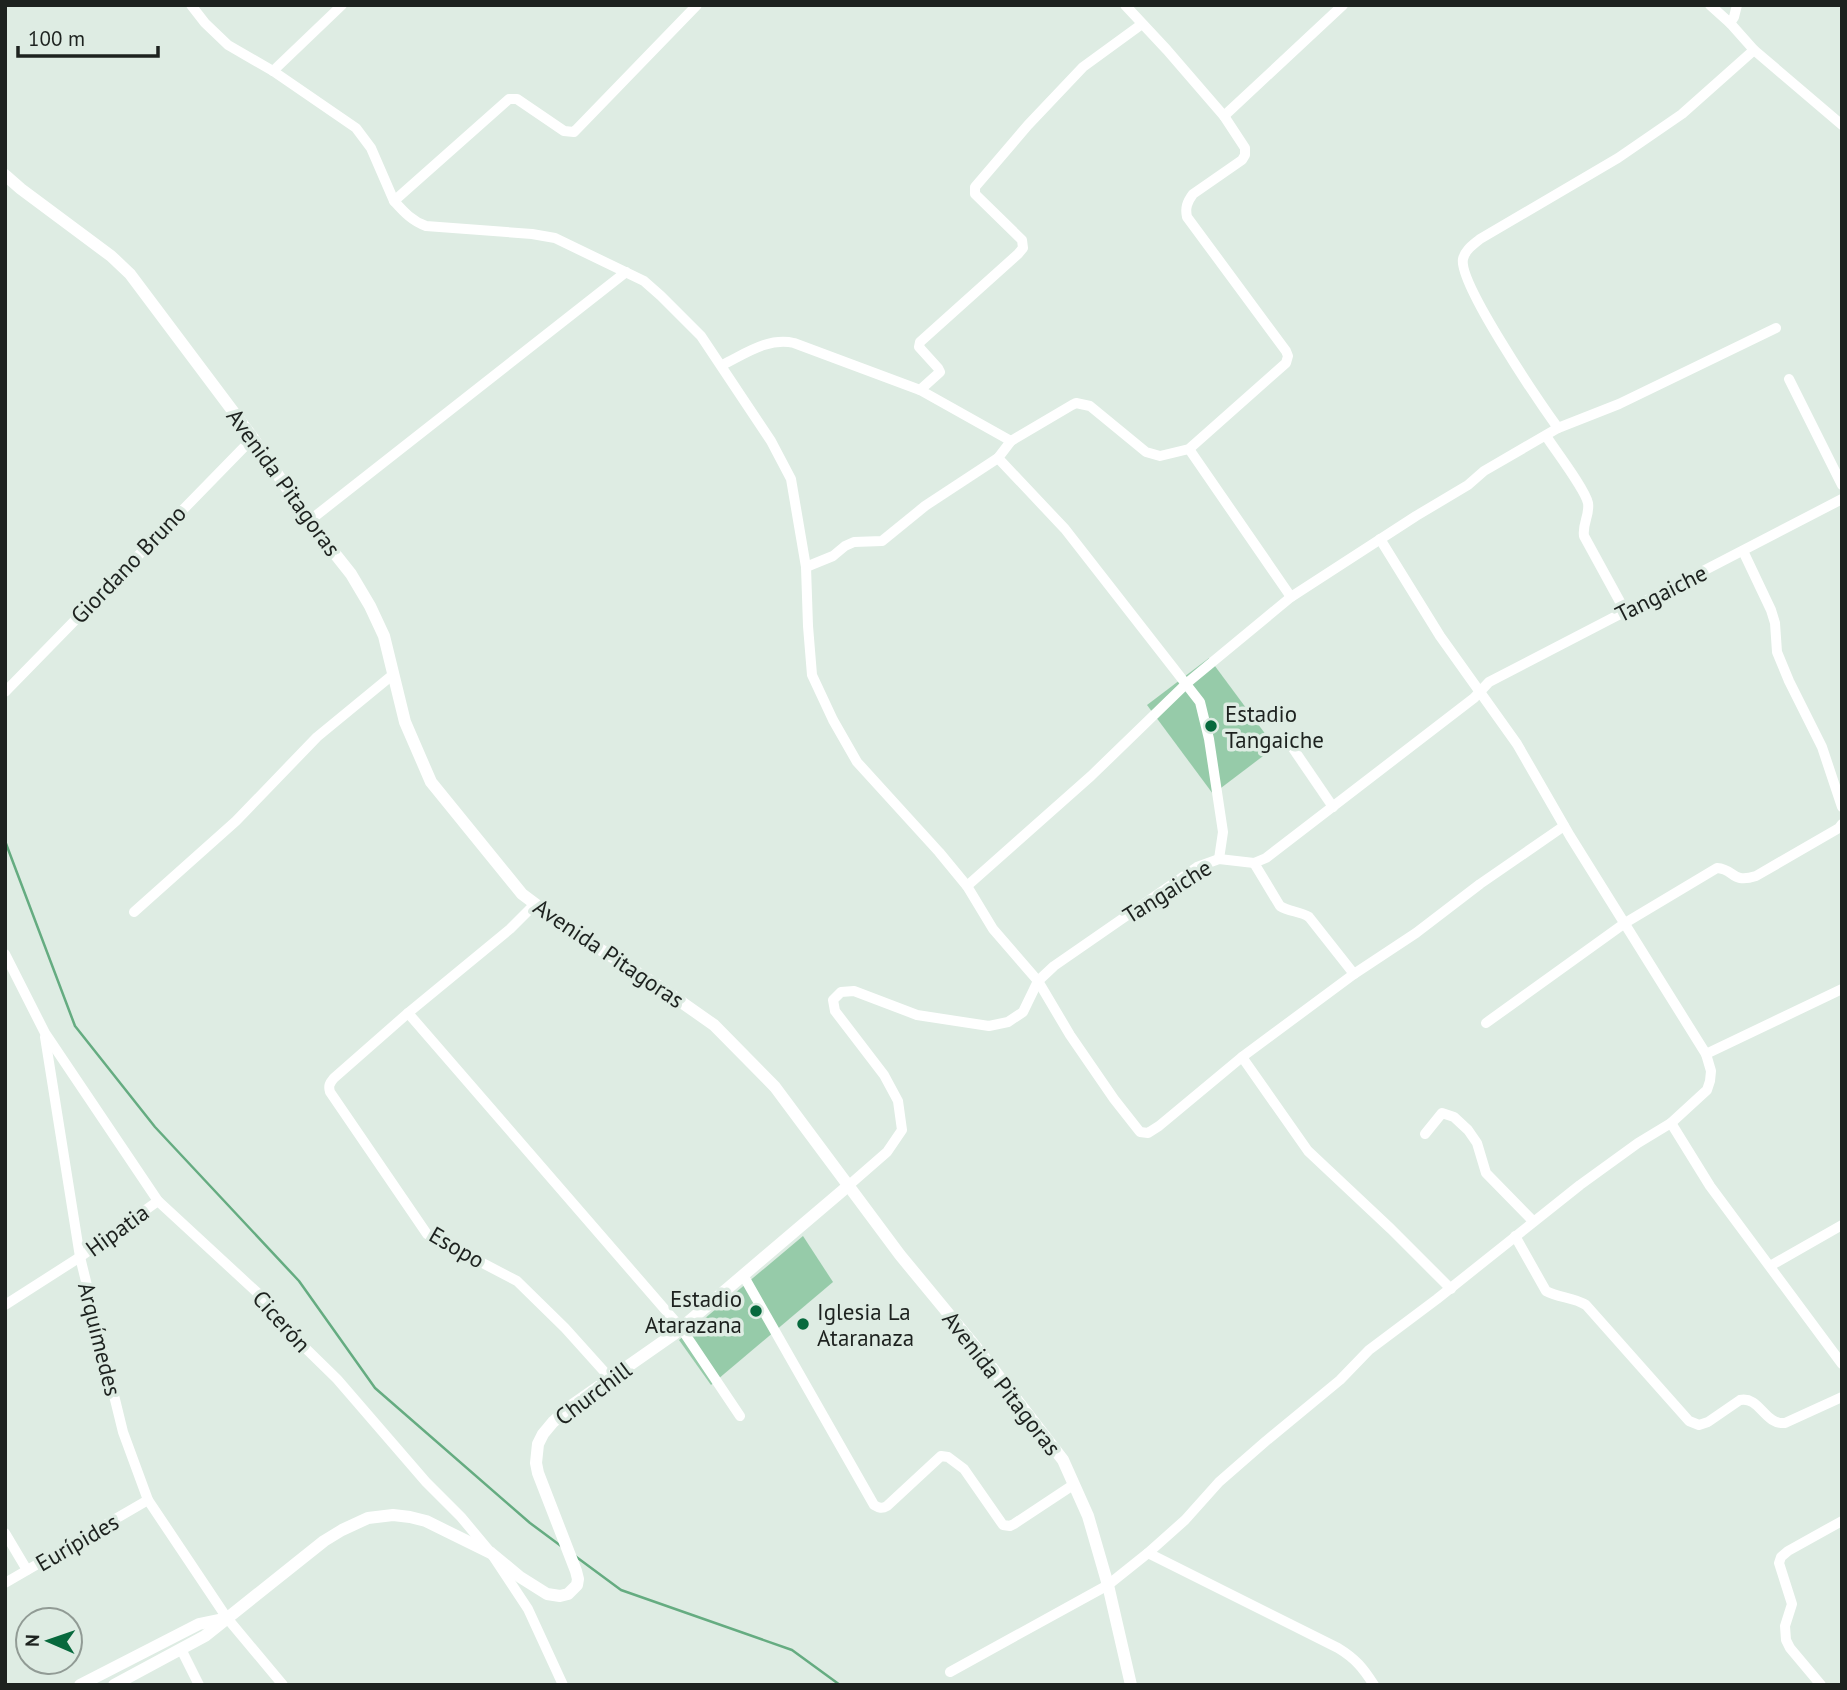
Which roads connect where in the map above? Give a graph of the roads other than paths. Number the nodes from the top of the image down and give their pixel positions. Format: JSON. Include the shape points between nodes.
{"nodes":[{"id":1,"x":191,"y":5,"type":"edge"},
{"id":2,"x":342,"y":5,"type":"edge"},
{"id":3,"x":697,"y":5,"type":"edge"},
{"id":4,"x":1125,"y":5,"type":"edge"},
{"id":5,"x":1343,"y":5,"type":"edge"},
{"id":6,"x":1710,"y":5,"type":"edge"},
{"id":7,"x":1737,"y":5,"type":"edge"},
{"id":8,"x":1730,"y":23,"type":"junction"},
{"id":9,"x":1142,"y":24,"type":"junction"},
{"id":10,"x":1754,"y":50,"type":"junction"},
{"id":11,"x":273,"y":71,"type":"junction"},
{"id":12,"x":1224,"y":117,"type":"junction"},
{"id":13,"x":1842,"y":125,"type":"edge"},
{"id":14,"x":5,"y":175,"type":"edge"},
{"id":15,"x":394,"y":201,"type":"junction"},
{"id":16,"x":626,"y":271,"type":"junction"},
{"id":17,"x":1776,"y":328,"type":"dead end"},
{"id":18,"x":722,"y":365,"type":"junction"},
{"id":19,"x":1789,"y":379,"type":"dead end"},
{"id":20,"x":920,"y":390,"type":"junction"},
{"id":21,"x":1558,"y":428,"type":"junction"},
{"id":22,"x":1546,"y":436,"type":"junction"},
{"id":23,"x":253,"y":438,"type":"junction"},
{"id":24,"x":1011,"y":441,"type":"junction"},
{"id":25,"x":1189,"y":449,"type":"junction"},
{"id":26,"x":998,"y":458,"type":"junction"},
{"id":27,"x":1842,"y":485,"type":"edge"},
{"id":28,"x":1840,"y":503,"type":"edge"},
{"id":29,"x":309,"y":520,"type":"junction"},
{"id":30,"x":1380,"y":539,"type":"junction"},
{"id":31,"x":1743,"y":551,"type":"junction"},
{"id":32,"x":806,"y":566,"type":"junction"},
{"id":33,"x":1291,"y":597,"type":"junction"},
{"id":34,"x":1625,"y":611,"type":"junction"},
{"id":35,"x":394,"y":675,"type":"junction"},
{"id":36,"x":1187,"y":683,"type":"junction"},
{"id":37,"x":5,"y":692,"type":"edge"},
{"id":38,"x":1479,"y":693,"type":"junction"},
{"id":39,"x":1290,"y":744,"type":"dead end"},
{"id":40,"x":1333,"y":807,"type":"junction"},
{"id":41,"x":1842,"y":807,"type":"edge"},
{"id":42,"x":1842,"y":824,"type":"edge"},
{"id":43,"x":1564,"y":826,"type":"junction"},
{"id":44,"x":1219,"y":859,"type":"junction"},
{"id":45,"x":1254,"y":863,"type":"junction"},
{"id":46,"x":967,"y":886,"type":"junction"},
{"id":47,"x":535,"y":904,"type":"junction"},
{"id":48,"x":134,"y":912,"type":"dead end"},
{"id":49,"x":1625,"y":923,"type":"junction"},
{"id":50,"x":5,"y":954,"type":"edge"},
{"id":51,"x":1354,"y":974,"type":"junction"},
{"id":52,"x":1038,"y":981,"type":"junction"},
{"id":53,"x":1842,"y":989,"type":"edge"},
{"id":54,"x":408,"y":1013,"type":"junction"},
{"id":55,"x":1486,"y":1023,"type":"dead end"},
{"id":56,"x":45,"y":1033,"type":"junction"},
{"id":57,"x":1706,"y":1054,"type":"junction"},
{"id":58,"x":1242,"y":1057,"type":"junction"},
{"id":59,"x":1671,"y":1123,"type":"junction"},
{"id":60,"x":1424,"y":1135,"type":"dead end"},
{"id":61,"x":848,"y":1186,"type":"junction"},
{"id":62,"x":158,"y":1201,"type":"junction"},
{"id":63,"x":1533,"y":1221,"type":"junction"},
{"id":64,"x":1842,"y":1225,"type":"edge"},
{"id":65,"x":1515,"y":1236,"type":"junction"},
{"id":66,"x":79,"y":1257,"type":"junction"},
{"id":67,"x":1770,"y":1266,"type":"junction"},
{"id":68,"x":743,"y":1275,"type":"junction"},
{"id":69,"x":1451,"y":1289,"type":"junction"},
{"id":70,"x":5,"y":1305,"type":"edge"},
{"id":71,"x":681,"y":1328,"type":"junction"},
{"id":72,"x":1842,"y":1364,"type":"edge"},
{"id":73,"x":610,"y":1378,"type":"junction"},
{"id":74,"x":1842,"y":1397,"type":"edge"},
{"id":75,"x":740,"y":1416,"type":"dead end"},
{"id":76,"x":1073,"y":1485,"type":"junction"},
{"id":77,"x":148,"y":1500,"type":"junction"},
{"id":78,"x":1842,"y":1521,"type":"edge"},
{"id":79,"x":5,"y":1532,"type":"edge"},
{"id":80,"x":491,"y":1553,"type":"junction"},
{"id":81,"x":1148,"y":1553,"type":"junction"},
{"id":82,"x":27,"y":1570,"type":"junction"},
{"id":83,"x":5,"y":1583,"type":"edge"},
{"id":84,"x":1108,"y":1585,"type":"junction"},
{"id":85,"x":227,"y":1618,"type":"junction"},
{"id":86,"x":181,"y":1649,"type":"junction"},
{"id":87,"x":950,"y":1672,"type":"dead end"},
{"id":88,"x":80,"y":1685,"type":"edge"},
{"id":89,"x":114,"y":1685,"type":"edge"},
{"id":90,"x":199,"y":1685,"type":"edge"},
{"id":91,"x":283,"y":1685,"type":"edge"},
{"id":92,"x":563,"y":1685,"type":"edge"},
{"id":93,"x":1131,"y":1685,"type":"edge"},
{"id":94,"x":1374,"y":1685,"type":"edge"},
{"id":95,"x":1821,"y":1685,"type":"edge"}],
"edges":[{"from":1,"to":11,"type":"street","via":[[228,45]]},
{"from":2,"to":11,"type":"street"},
{"from":3,"to":15,"type":"street","via":[[573,132],[564,131],[517,99],[509,99]]},
{"from":4,"to":9,"type":"street"},
{"from":5,"to":12,"type":"street"},
{"from":6,"to":8,"type":"street"},
{"from":7,"to":8,"type":"street"},
{"from":8,"to":10,"type":"street"},
{"from":9,"to":12,"type":"street"},
{"from":9,"to":20,"type":"street","via":[[1083,67],[975,187],[975,194],[1022,240],[1023,247],[920,342],[919,347],[940,372]]},
{"from":10,"to":13,"type":"street"},
{"from":10,"to":21,"type":"street","via":[[1682,114],[1467,250],[1462,260],[1464,273],[1474,295]]},
{"from":11,"to":15,"type":"street","via":[[356,128],[371,148]]},
{"from":12,"to":25,"type":"street","via":[[1245,148],[1244,158],[1193,194],[1187,217],[1286,351],[1288,360]]},
{"from":14,"to":23,"type":"main road","name":"Avenida Pitagoras","via":[[122,265]]},
{"from":15,"to":16,"type":"street","via":[[426,226],[555,238]]},
{"from":16,"to":18,"type":"street","via":[[662,296]]},
{"from":16,"to":29,"type":"street"},
{"from":17,"to":21,"type":"street","via":[[1619,404]]},
{"from":18,"to":20,"type":"street","via":[[783,340]]},
{"from":18,"to":32,"type":"street","via":[[791,479]]},
{"from":19,"to":27,"type":"street"},
{"from":20,"to":24,"type":"street"},
{"from":21,"to":22,"type":"street"},
{"from":22,"to":30,"type":"street"},
{"from":22,"to":34,"type":"street","via":[[1586,498],[1584,536]]},
{"from":23,"to":29,"type":"main road","name":"Avenida Pitagoras"},
{"from":23,"to":37,"type":"street","name":"Giordano Bruno"},
{"from":24,"to":25,"type":"street","via":[[1076,403],[1090,406],[1152,455]]},
{"from":24,"to":26,"type":"street"},
{"from":25,"to":33,"type":"street"},
{"from":26,"to":32,"type":"street","via":[[882,541],[854,542]]},
{"from":26,"to":36,"type":"street","via":[[1065,529]]},
{"from":28,"to":31,"type":"street","name":"Tangaiche"},
{"from":29,"to":35,"type":"main road","name":"Avenida Pitagoras","via":[[370,606]]},
{"from":30,"to":33,"type":"street"},
{"from":30,"to":38,"type":"street"},
{"from":31,"to":34,"type":"street","name":"Tangaiche"},
{"from":31,"to":41,"type":"street","via":[[1771,610],[1777,652],[1822,747]]},
{"from":32,"to":46,"type":"street","via":[[812,675],[833,720],[857,762]]},
{"from":33,"to":36,"type":"street"},
{"from":34,"to":38,"type":"street","name":"Tangaiche","via":[[1489,682]]},
{"from":35,"to":47,"type":"main road","name":"Avenida Pitagoras","via":[[405,722],[431,782]]},
{"from":35,"to":48,"type":"street","via":[[317,737],[236,821]]},
{"from":36,"to":44,"type":"street","via":[[1200,702],[1209,739],[1223,832]]},
{"from":36,"to":46,"type":"street"},
{"from":38,"to":40,"type":"street","name":"Tangaiche"},
{"from":38,"to":43,"type":"street","via":[[1517,744]]},
{"from":39,"to":40,"type":"street"},
{"from":40,"to":45,"type":"street","name":"Tangaiche"},
{"from":42,"to":49,"type":"street","via":[[1756,876],[1739,879],[1717,868]]},
{"from":43,"to":49,"type":"street"},
{"from":43,"to":51,"type":"street"},
{"from":44,"to":45,"type":"street","name":"Tangaiche"},
{"from":44,"to":52,"type":"street","name":"Tangaiche","via":[[1197,867]]},
{"from":45,"to":51,"type":"street","via":[[1280,906],[1309,917]]},
{"from":46,"to":52,"type":"street","via":[[992,929]]},
{"from":47,"to":54,"type":"street"},
{"from":47,"to":61,"type":"main road","name":"Avenida Pitagoras","via":[[714,1025],[775,1087]]},
{"from":49,"to":55,"type":"street"},
{"from":49,"to":57,"type":"street"},
{"from":50,"to":56,"type":"street","name":"Cicerón"},
{"from":51,"to":58,"type":"street"},
{"from":52,"to":58,"type":"street","via":[[1070,1035],[1140,1132],[1159,1126]]},
{"from":52,"to":61,"type":"street","name":"Tangaiche","via":[[1023,1012],[1008,1022],[989,1026],[917,1015],[854,991],[841,992],[833,1000],[835,1011],[898,1101],[902,1130],[887,1152]]},
{"from":53,"to":57,"type":"street"},
{"from":54,"to":71,"type":"street"},
{"from":54,"to":73,"type":"street","name":"Esopo","via":[[334,1077],[330,1092],[428,1234],[517,1281]]},
{"from":56,"to":62,"type":"street","name":"Cicerón"},
{"from":56,"to":66,"type":"street","name":"Arquímedes"},
{"from":57,"to":59,"type":"street","via":[[1711,1071],[1706,1090]]},
{"from":58,"to":69,"type":"street","via":[[1308,1151]]},
{"from":59,"to":63,"type":"street"},
{"from":59,"to":67,"type":"street","via":[[1710,1186]]},
{"from":60,"to":63,"type":"street","via":[[1443,1113],[1454,1117],[1477,1143],[1486,1173]]},
{"from":61,"to":68,"type":"main road","name":"Churchill"},
{"from":61,"to":76,"type":"main road","name":"Avenida Pitagoras","via":[[1063,1460]]},
{"from":62,"to":66,"type":"street","name":"Hipatia"},
{"from":62,"to":80,"type":"street","name":"Cicerón","via":[[262,1297]]},
{"from":63,"to":65,"type":"street"},
{"from":64,"to":67,"type":"street"},
{"from":65,"to":69,"type":"street"},
{"from":65,"to":74,"type":"street","via":[[1546,1291],[1586,1305],[1689,1421],[1708,1422],[1745,1398],[1770,1420],[1785,1423]]},
{"from":66,"to":70,"type":"street","name":"Hipatia"},
{"from":66,"to":77,"type":"street","name":"Arquímedes","via":[[122,1432]]},
{"from":67,"to":72,"type":"street"},
{"from":68,"to":71,"type":"main road","name":"Churchill"},
{"from":68,"to":76,"type":"street","via":[[877,1507],[887,1506],[941,1456],[964,1469],[1007,1526]]},
{"from":69,"to":81,"type":"street","via":[[1369,1350],[1219,1482]]},
{"from":71,"to":73,"type":"main road","name":"Churchill"},
{"from":71,"to":75,"type":"street"},
{"from":73,"to":80,"type":"main road","name":"Churchill","via":[[553,1422],[536,1454],[538,1473],[573,1560],[576,1585],[568,1594],[547,1594]]},
{"from":76,"to":84,"type":"main road","name":"Avenida Pitagoras","via":[[1088,1516]]},
{"from":77,"to":82,"type":"street","name":"Eurípides"},
{"from":77,"to":85,"type":"street","name":"Arquímedes"},
{"from":78,"to":95,"type":"street","via":[[1788,1551],[1779,1563],[1791,1604],[1786,1640]]},
{"from":79,"to":82,"type":"street"},
{"from":80,"to":85,"type":"main road","via":[[426,1521],[393,1515],[368,1518],[324,1541]]},
{"from":80,"to":92,"type":"street","name":"Cicerón","via":[[527,1609]]},
{"from":81,"to":84,"type":"street"},
{"from":81,"to":94,"type":"street","via":[[1338,1648],[1353,1657]]},
{"from":82,"to":83,"type":"street","name":"Eurípides"},
{"from":84,"to":87,"type":"street"},
{"from":84,"to":93,"type":"main road","name":"Avenida Pitagoras"},
{"from":85,"to":86,"type":"main road"},
{"from":85,"to":88,"type":"main road","via":[[199,1624]]},
{"from":85,"to":91,"type":"street","name":"Arquímedes"},
{"from":86,"to":89,"type":"main road"},
{"from":86,"to":90,"type":"street"}]}
